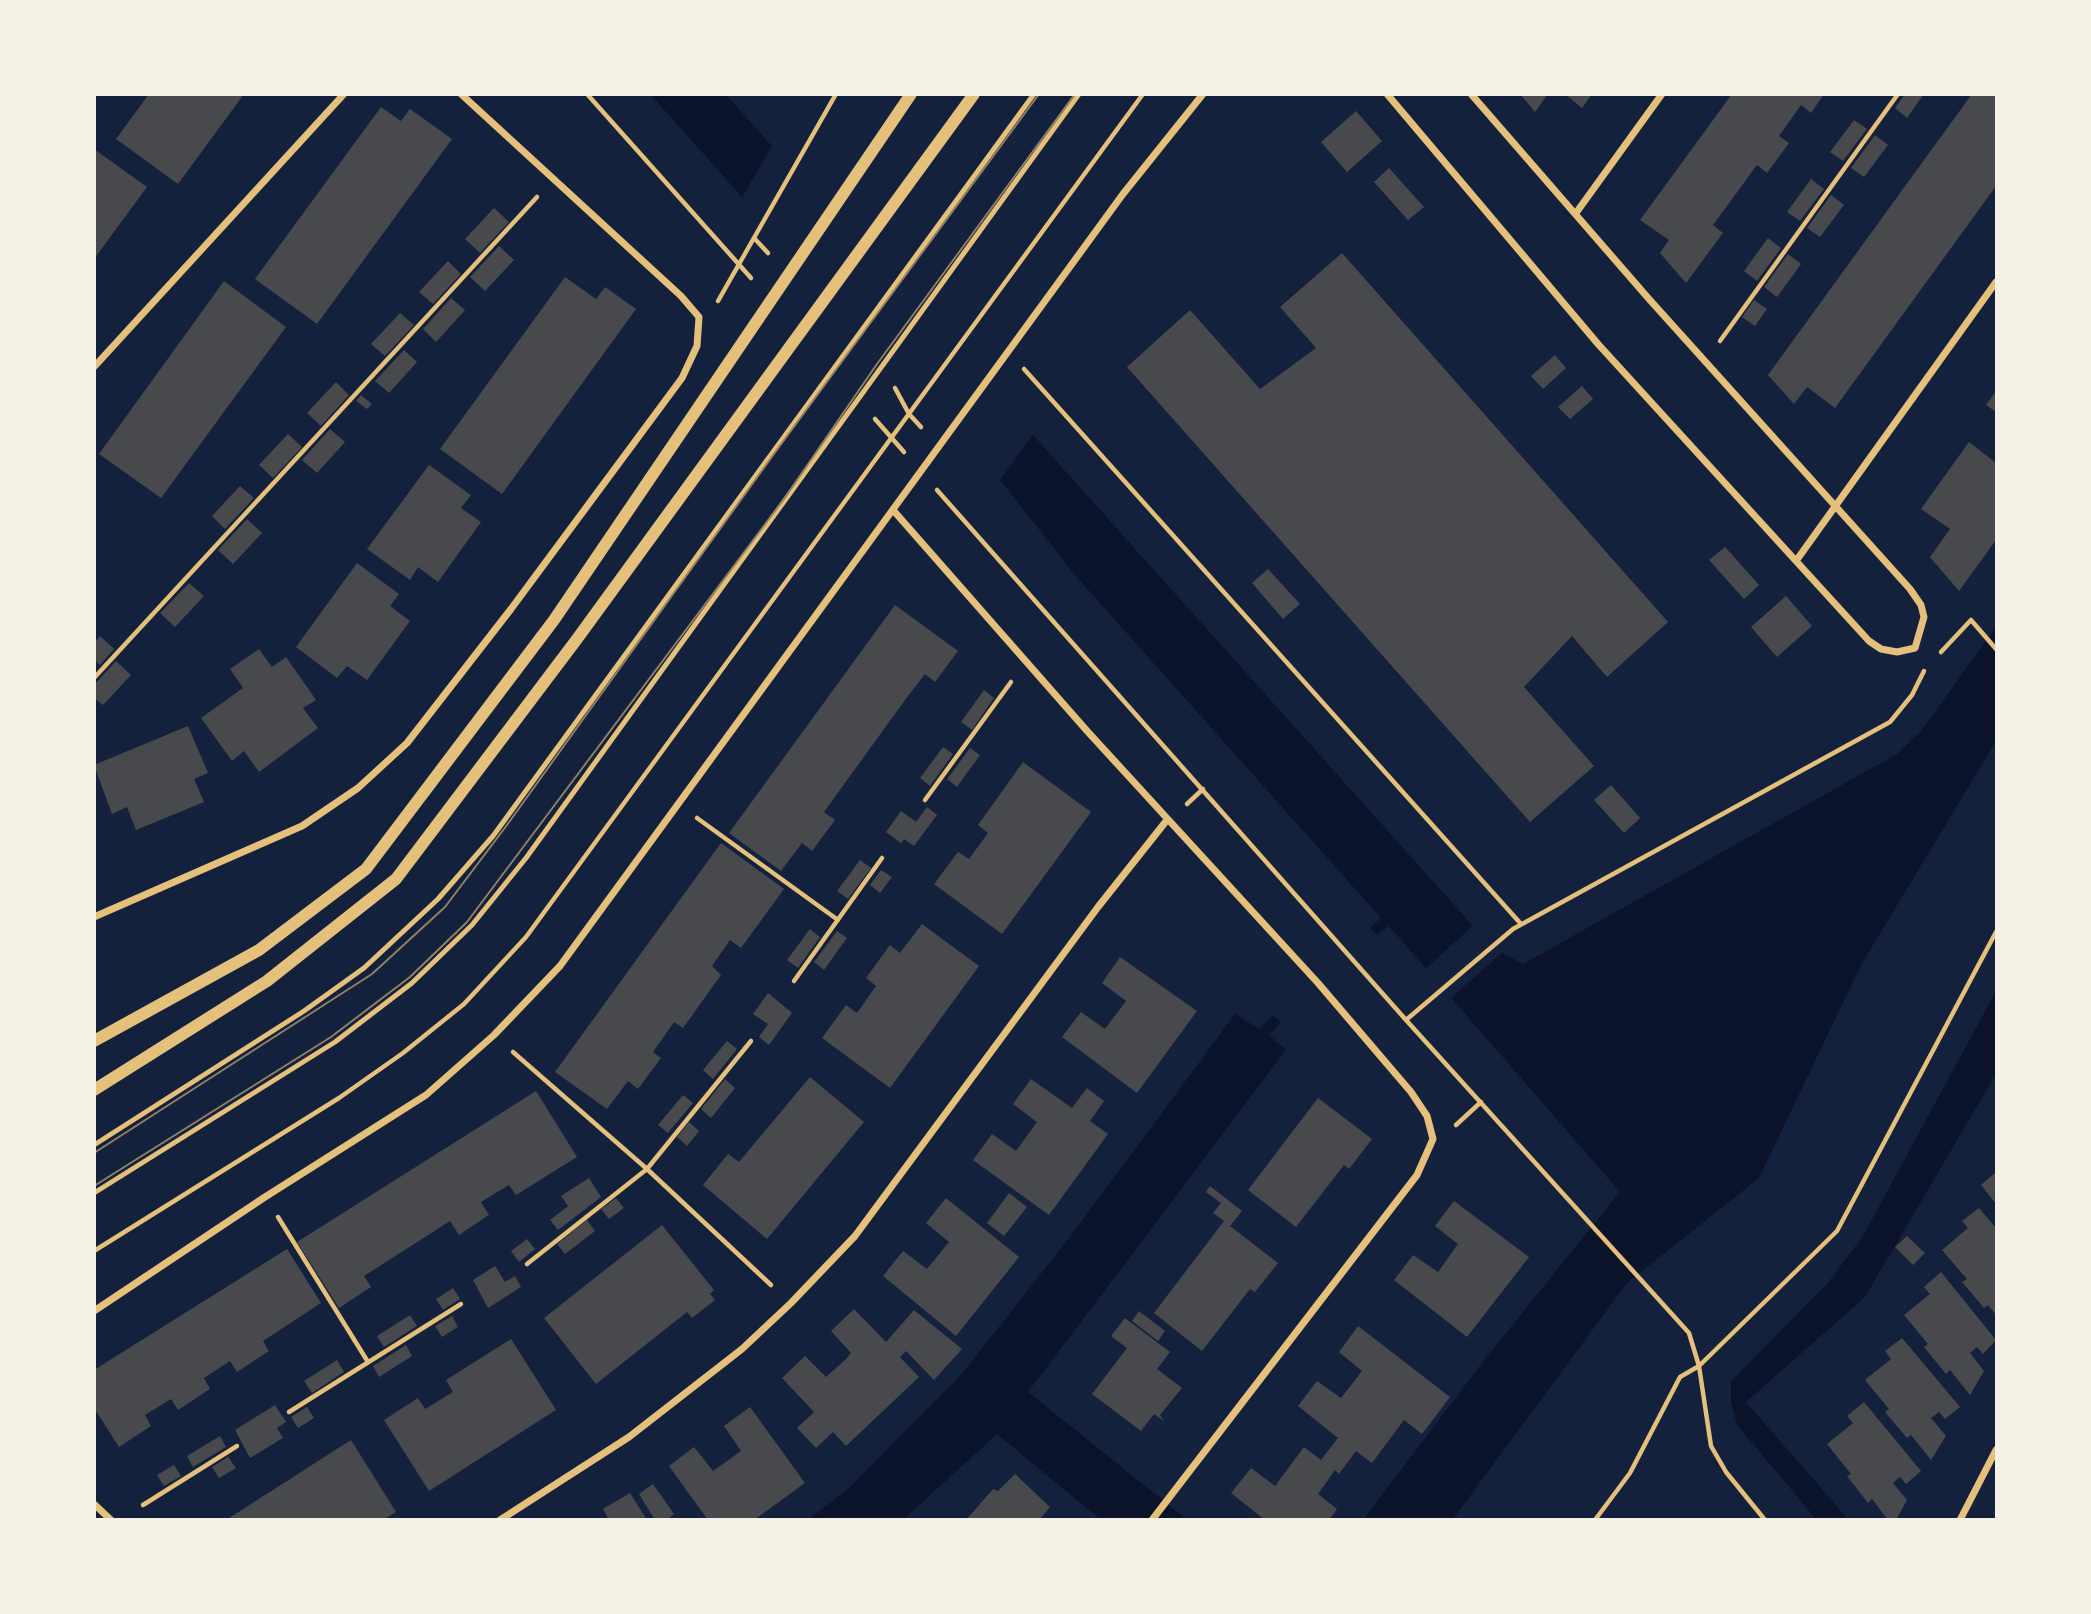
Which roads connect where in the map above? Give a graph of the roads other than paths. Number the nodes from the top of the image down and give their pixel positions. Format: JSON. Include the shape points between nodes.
{"nodes":[{"id":1,"x":344,"y":94,"type":"edge"},
{"id":2,"x":461,"y":94,"type":"edge"},
{"id":3,"x":911,"y":94,"type":"edge"},
{"id":4,"x":974,"y":94,"type":"edge"},
{"id":5,"x":1034,"y":94,"type":"edge"},
{"id":6,"x":1079,"y":94,"type":"edge"},
{"id":7,"x":1203,"y":94,"type":"edge"},
{"id":8,"x":1387,"y":94,"type":"edge"},
{"id":9,"x":1471,"y":94,"type":"edge"},
{"id":10,"x":1662,"y":94,"type":"edge"},
{"id":11,"x":1576,"y":213,"type":"junction"},
{"id":12,"x":1997,"y":282,"type":"edge"},
{"id":13,"x":94,"y":367,"type":"edge"},
{"id":14,"x":1836,"y":506,"type":"junction"},
{"id":15,"x":893,"y":510,"type":"junction"},
{"id":16,"x":1796,"y":561,"type":"junction"},
{"id":17,"x":1167,"y":820,"type":"junction"},
{"id":18,"x":94,"y":917,"type":"edge"},
{"id":19,"x":94,"y":1041,"type":"edge"},
{"id":20,"x":94,"y":1090,"type":"edge"},
{"id":21,"x":94,"y":1146,"type":"edge"},
{"id":22,"x":94,"y":1193,"type":"edge"},
{"id":23,"x":94,"y":1311,"type":"edge"},
{"id":24,"x":1997,"y":1450,"type":"edge"},
{"id":25,"x":94,"y":1504,"type":"edge"},
{"id":26,"x":111,"y":1520,"type":"edge"},
{"id":27,"x":500,"y":1520,"type":"edge"},
{"id":28,"x":1152,"y":1520,"type":"edge"},
{"id":29,"x":1961,"y":1520,"type":"edge"}],
"edges":[{"from":1,"to":13,"type":"street"},
{"from":2,"to":18,"type":"street","via":[[699,317],[696,346],[682,378],[407,743],[358,788],[302,826]]},
{"from":3,"to":19,"type":"street","via":[[554,620],[366,869],[258,950]]},
{"from":4,"to":20,"type":"street","via":[[396,879],[267,981]]},
{"from":5,"to":21,"type":"lane","via":[[501,825],[447,888],[363,968]]},
{"from":6,"to":22,"type":"lane","via":[[527,858],[472,925],[412,983],[335,1042]]},
{"from":7,"to":15,"type":"street","via":[[1123,194]]},
{"from":8,"to":16,"type":"street","via":[[1598,344]]},
{"from":9,"to":11,"type":"street"},
{"from":10,"to":11,"type":"street"},
{"from":11,"to":14,"type":"street"},
{"from":12,"to":14,"type":"street"},
{"from":14,"to":16,"type":"street"},
{"from":14,"to":16,"type":"street","via":[[1921,605],[1924,617],[1915,648],[1881,649]]},
{"from":15,"to":17,"type":"street"},
{"from":15,"to":23,"type":"street","via":[[560,966],[494,1035],[426,1095]]},
{"from":17,"to":27,"type":"street","via":[[855,1236],[742,1349],[629,1437]]},
{"from":17,"to":28,"type":"street","via":[[1411,1092],[1427,1116],[1433,1139],[1417,1175]]},
{"from":24,"to":29,"type":"street"},
{"from":25,"to":26,"type":"street"}]}
